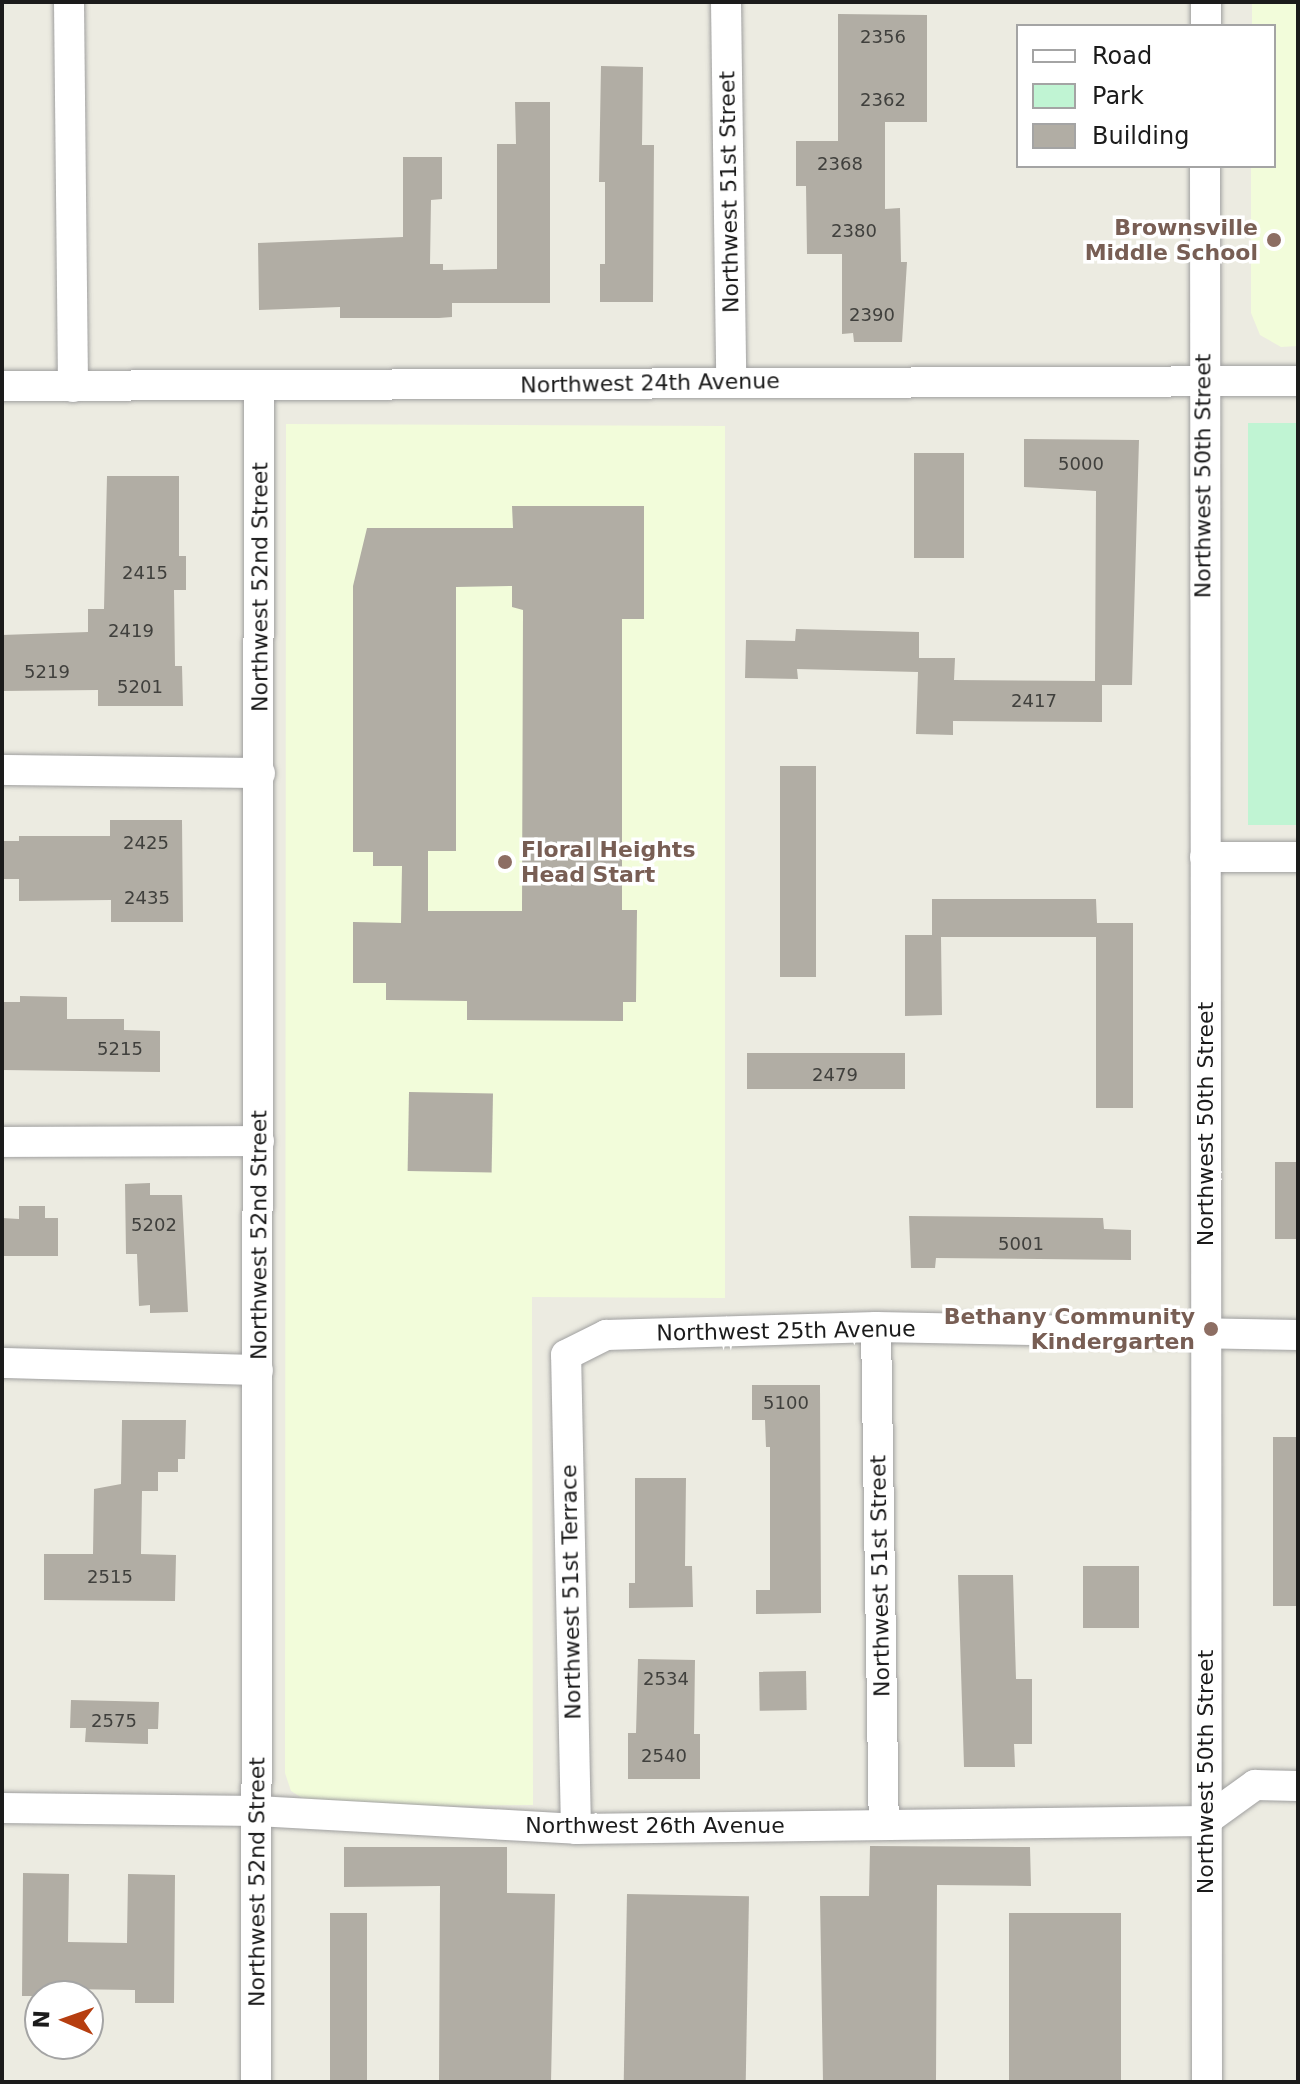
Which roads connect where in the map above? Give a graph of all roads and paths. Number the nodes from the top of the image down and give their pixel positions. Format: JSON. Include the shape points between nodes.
{"nodes":[{"id":1,"x":69,"y":2,"type":"edge"},
{"id":2,"x":726,"y":2,"type":"edge"},
{"id":3,"x":1206,"y":2,"type":"edge"},
{"id":4,"x":1206,"y":24,"type":"edge"},
{"id":5,"x":1205,"y":168,"type":"edge"},
{"id":6,"x":1203,"y":381,"type":"junction"},
{"id":7,"x":1298,"y":381,"type":"edge"},
{"id":8,"x":731,"y":382,"type":"junction"},
{"id":9,"x":2,"y":386,"type":"edge"},
{"id":10,"x":73,"y":387,"type":"junction"},
{"id":11,"x":259,"y":387,"type":"junction"},
{"id":12,"x":2,"y":770,"type":"edge"},
{"id":13,"x":260,"y":773,"type":"junction"},
{"id":14,"x":1205,"y":857,"type":"junction"},
{"id":15,"x":1298,"y":857,"type":"edge"},
{"id":16,"x":259,"y":1141,"type":"junction"},
{"id":17,"x":2,"y":1142,"type":"edge"},
{"id":18,"x":876,"y":1327,"type":"junction"},
{"id":19,"x":1207,"y":1335,"type":"junction"},
{"id":20,"x":1298,"y":1335,"type":"edge"},
{"id":21,"x":566,"y":1355,"type":"joint"},
{"id":22,"x":2,"y":1363,"type":"edge"},
{"id":23,"x":258,"y":1370,"type":"junction"},
{"id":24,"x":1298,"y":1786,"type":"edge"},
{"id":25,"x":2,"y":1808,"type":"edge"},
{"id":26,"x":257,"y":1811,"type":"junction"},
{"id":27,"x":1205,"y":1821,"type":"junction"},
{"id":28,"x":884,"y":1825,"type":"junction"},
{"id":29,"x":576,"y":1829,"type":"junction"},
{"id":30,"x":256,"y":2082,"type":"edge"},
{"id":31,"x":1207,"y":2082,"type":"edge"}],
"edges":[{"from":1,"to":10,"type":"street"},
{"from":2,"to":8,"type":"street","name":"Northwest 51st Street"},
{"from":3,"to":4,"type":"street"},
{"from":5,"to":6,"type":"street","name":"Northwest 50th Street"},
{"from":6,"to":7,"type":"street","name":"Northwest 24th Avenue"},
{"from":6,"to":8,"type":"street","name":"Northwest 24th Avenue"},
{"from":6,"to":14,"type":"street","name":"Northwest 50th Street"},
{"from":8,"to":11,"type":"street","name":"Northwest 24th Avenue"},
{"from":9,"to":10,"type":"street","name":"Northwest 24th Avenue"},
{"from":10,"to":11,"type":"street","name":"Northwest 24th Avenue"},
{"from":11,"to":13,"type":"street","name":"Northwest 52nd Street"},
{"from":12,"to":13,"type":"street"},
{"from":13,"to":16,"type":"street","name":"Northwest 52nd Street"},
{"from":14,"to":15,"type":"street"},
{"from":14,"to":19,"type":"street","name":"Northwest 50th Street"},
{"from":16,"to":17,"type":"street"},
{"from":16,"to":23,"type":"street","name":"Northwest 52nd Street"},
{"from":18,"to":19,"type":"street","name":"Northwest 25th Avenue"},
{"from":18,"to":21,"type":"street","name":"Northwest 25th Avenue","via":[[606,1335]]},
{"from":18,"to":28,"type":"street","name":"Northwest 51st Street"},
{"from":19,"to":20,"type":"street","name":"Northwest 25th Avenue"},
{"from":19,"to":27,"type":"street","name":"Northwest 50th Street"},
{"from":21,"to":29,"type":"street","name":"Northwest 51st Terrace"},
{"from":22,"to":23,"type":"street"},
{"from":23,"to":26,"type":"street","name":"Northwest 52nd Street"},
{"from":24,"to":27,"type":"street","via":[[1255,1785]]},
{"from":25,"to":26,"type":"street","name":"Northwest 26th Avenue"},
{"from":26,"to":29,"type":"street","name":"Northwest 26th Avenue"},
{"from":26,"to":30,"type":"street","name":"Northwest 52nd Street"},
{"from":27,"to":28,"type":"street","name":"Northwest 26th Avenue"},
{"from":27,"to":31,"type":"street","name":"Northwest 50th Street"},
{"from":28,"to":29,"type":"street","name":"Northwest 26th Avenue"}]}
